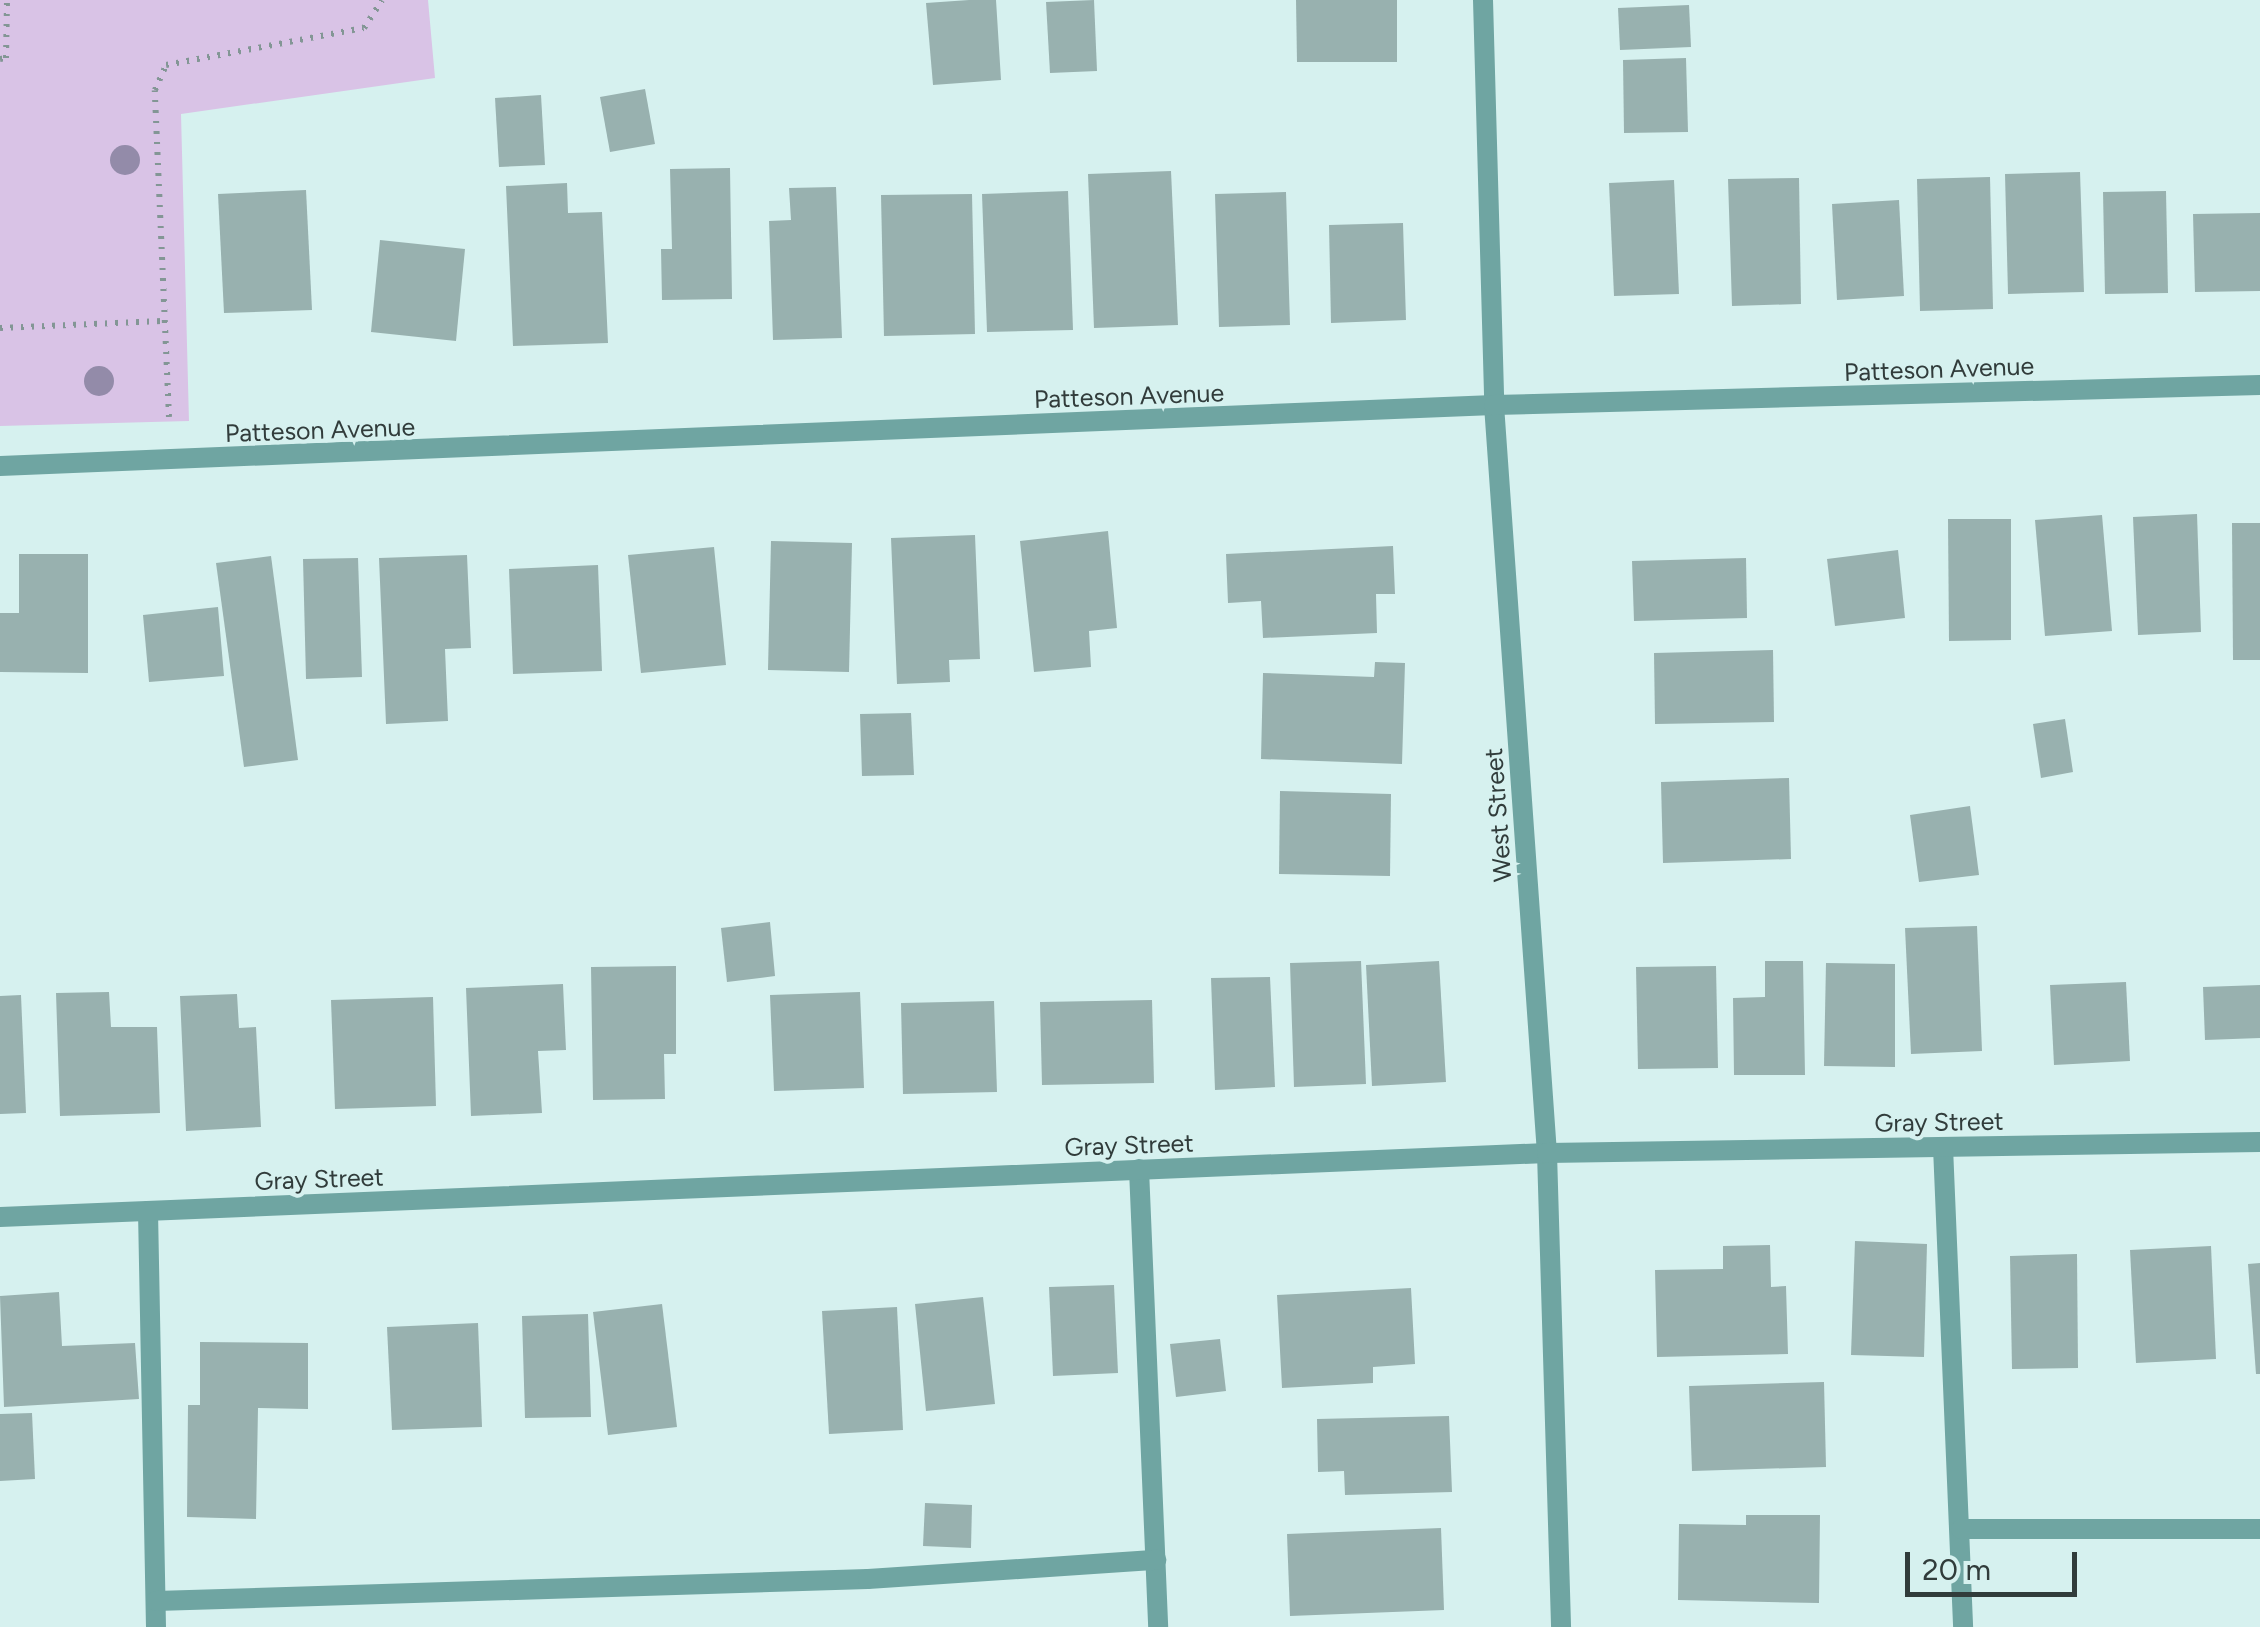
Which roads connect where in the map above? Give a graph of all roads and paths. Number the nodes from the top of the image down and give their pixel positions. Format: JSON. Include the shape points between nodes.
{"nodes":[{"id":1,"x":7,"y":0,"type":"edge"},
{"id":2,"x":382,"y":0,"type":"edge"},
{"id":3,"x":1482,"y":0,"type":"edge"},
{"id":4,"x":0,"y":58,"type":"edge"},
{"id":5,"x":162,"y":321,"type":"junction"},
{"id":6,"x":0,"y":328,"type":"edge"},
{"id":7,"x":2260,"y":384,"type":"edge"},
{"id":8,"x":1494,"y":405,"type":"junction"},
{"id":9,"x":169,"y":417,"type":"dead end"},
{"id":10,"x":0,"y":466,"type":"edge"},
{"id":11,"x":2260,"y":1142,"type":"edge"},
{"id":12,"x":1943,"y":1146,"type":"junction"},
{"id":13,"x":1547,"y":1153,"type":"junction"},
{"id":14,"x":1139,"y":1170,"type":"junction"},
{"id":15,"x":148,"y":1211,"type":"junction"},
{"id":16,"x":0,"y":1217,"type":"edge"},
{"id":17,"x":1961,"y":1529,"type":"junction"},
{"id":18,"x":2260,"y":1529,"type":"edge"},
{"id":19,"x":1156,"y":1560,"type":"junction"},
{"id":20,"x":156,"y":1602,"type":"junction"},
{"id":21,"x":156,"y":1627,"type":"edge"},
{"id":22,"x":1158,"y":1627,"type":"edge"},
{"id":23,"x":1561,"y":1627,"type":"edge"},
{"id":24,"x":1963,"y":1627,"type":"edge"}],
"edges":[{"from":1,"to":4,"type":"path","via":[[6,58]]},
{"from":2,"to":5,"type":"path","via":[[364,28],[166,65],[155,90]]},
{"from":3,"to":8,"type":"street","name":"West Street"},
{"from":5,"to":6,"type":"path"},
{"from":5,"to":9,"type":"path"},
{"from":7,"to":8,"type":"street","name":"Patteson Avenue"},
{"from":8,"to":10,"type":"street","name":"Patteson Avenue"},
{"from":8,"to":13,"type":"street","name":"West Street"},
{"from":11,"to":12,"type":"street","name":"Gray Street"},
{"from":12,"to":13,"type":"street","name":"Gray Street"},
{"from":12,"to":17,"type":"street"},
{"from":13,"to":14,"type":"street","name":"Gray Street"},
{"from":13,"to":23,"type":"street","name":"West Street"},
{"from":14,"to":15,"type":"street","name":"Gray Street"},
{"from":14,"to":19,"type":"street"},
{"from":15,"to":16,"type":"street","name":"Gray Street"},
{"from":15,"to":20,"type":"street"},
{"from":17,"to":18,"type":"street"},
{"from":17,"to":24,"type":"street"},
{"from":19,"to":20,"type":"street","via":[[868,1579]]},
{"from":19,"to":22,"type":"street"},
{"from":20,"to":21,"type":"street"}]}
